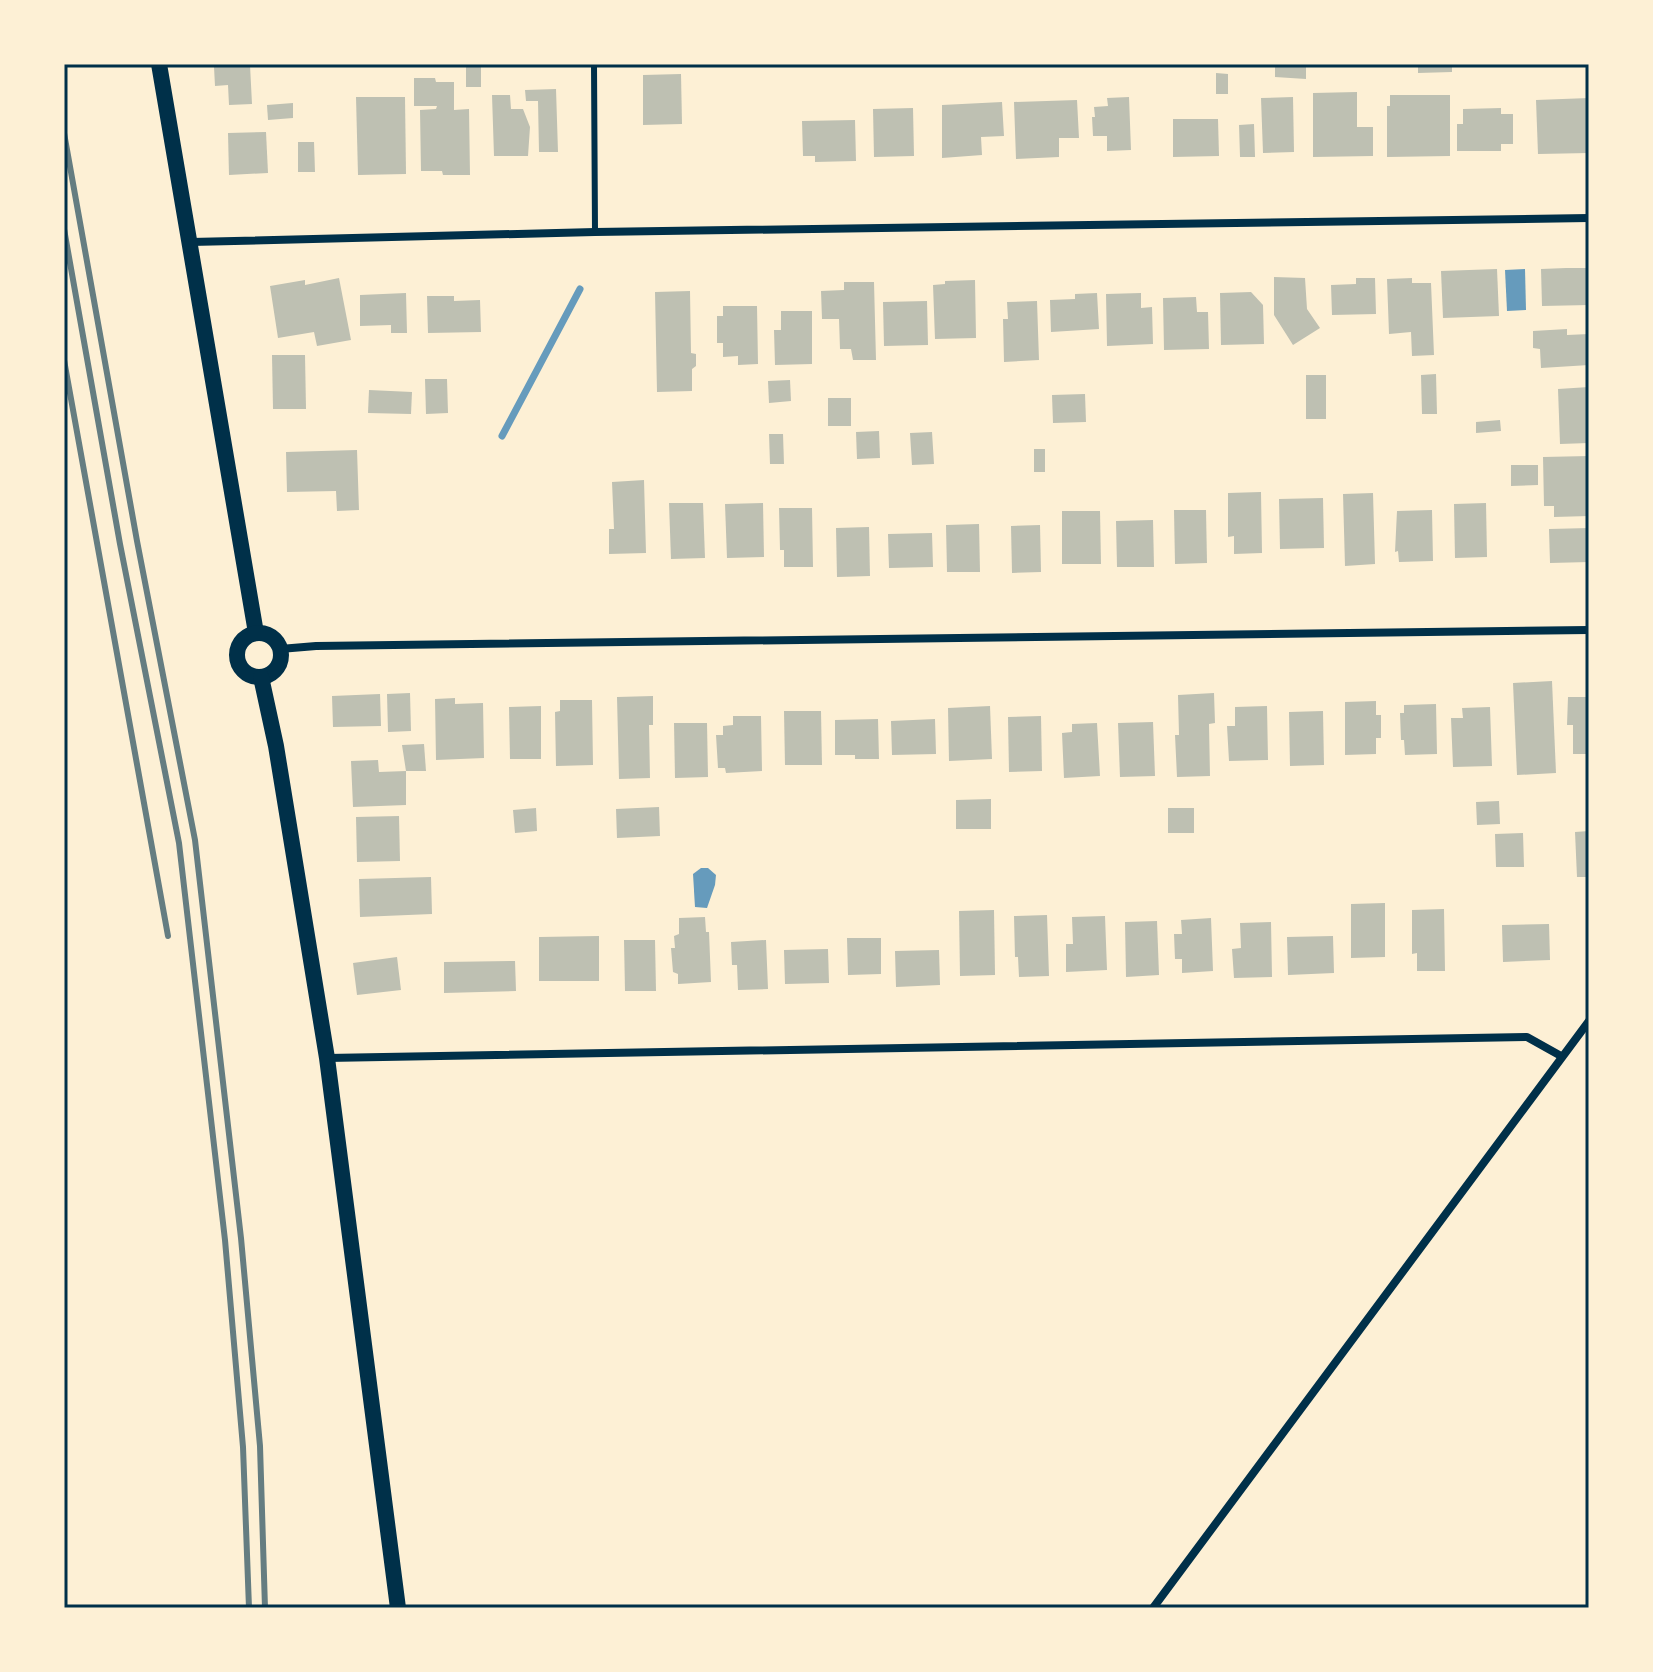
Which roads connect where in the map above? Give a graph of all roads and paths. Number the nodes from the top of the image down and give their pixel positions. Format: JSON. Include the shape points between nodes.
{"nodes":[{"id":1,"x":159,"y":64,"type":"edge"},
{"id":2,"x":594,"y":64,"type":"edge"},
{"id":3,"x":1589,"y":218,"type":"edge"},
{"id":4,"x":595,"y":232,"type":"junction"},
{"id":5,"x":191,"y":242,"type":"junction"},
{"id":6,"x":1589,"y":630,"type":"edge"},
{"id":7,"x":256,"y":633,"type":"junction"},
{"id":8,"x":280,"y":649,"type":"junction"},
{"id":9,"x":261,"y":677,"type":"junction"},
{"id":10,"x":1589,"y":1021,"type":"edge"},
{"id":11,"x":1561,"y":1056,"type":"junction"},
{"id":12,"x":327,"y":1058,"type":"junction"},
{"id":13,"x":398,"y":1608,"type":"edge"},
{"id":14,"x":1153,"y":1608,"type":"edge"}],
"edges":[{"from":1,"to":5,"type":"main road"},
{"from":2,"to":4,"type":"lane"},
{"from":3,"to":4,"type":"street"},
{"from":4,"to":5,"type":"street"},
{"from":5,"to":7,"type":"main road"},
{"from":6,"to":8,"type":"street"},
{"from":7,"to":8,"type":"main road","via":[[269,634]]},
{"from":7,"to":9,"type":"main road","via":[[243,640],[237,658],[242,669]]},
{"from":8,"to":9,"type":"main road","via":[[279,664]]},
{"from":9,"to":12,"type":"main road"},
{"from":10,"to":11,"type":"street"},
{"from":11,"to":12,"type":"street","via":[[1527,1037]]},
{"from":11,"to":14,"type":"street"},
{"from":12,"to":13,"type":"main road"}]}
